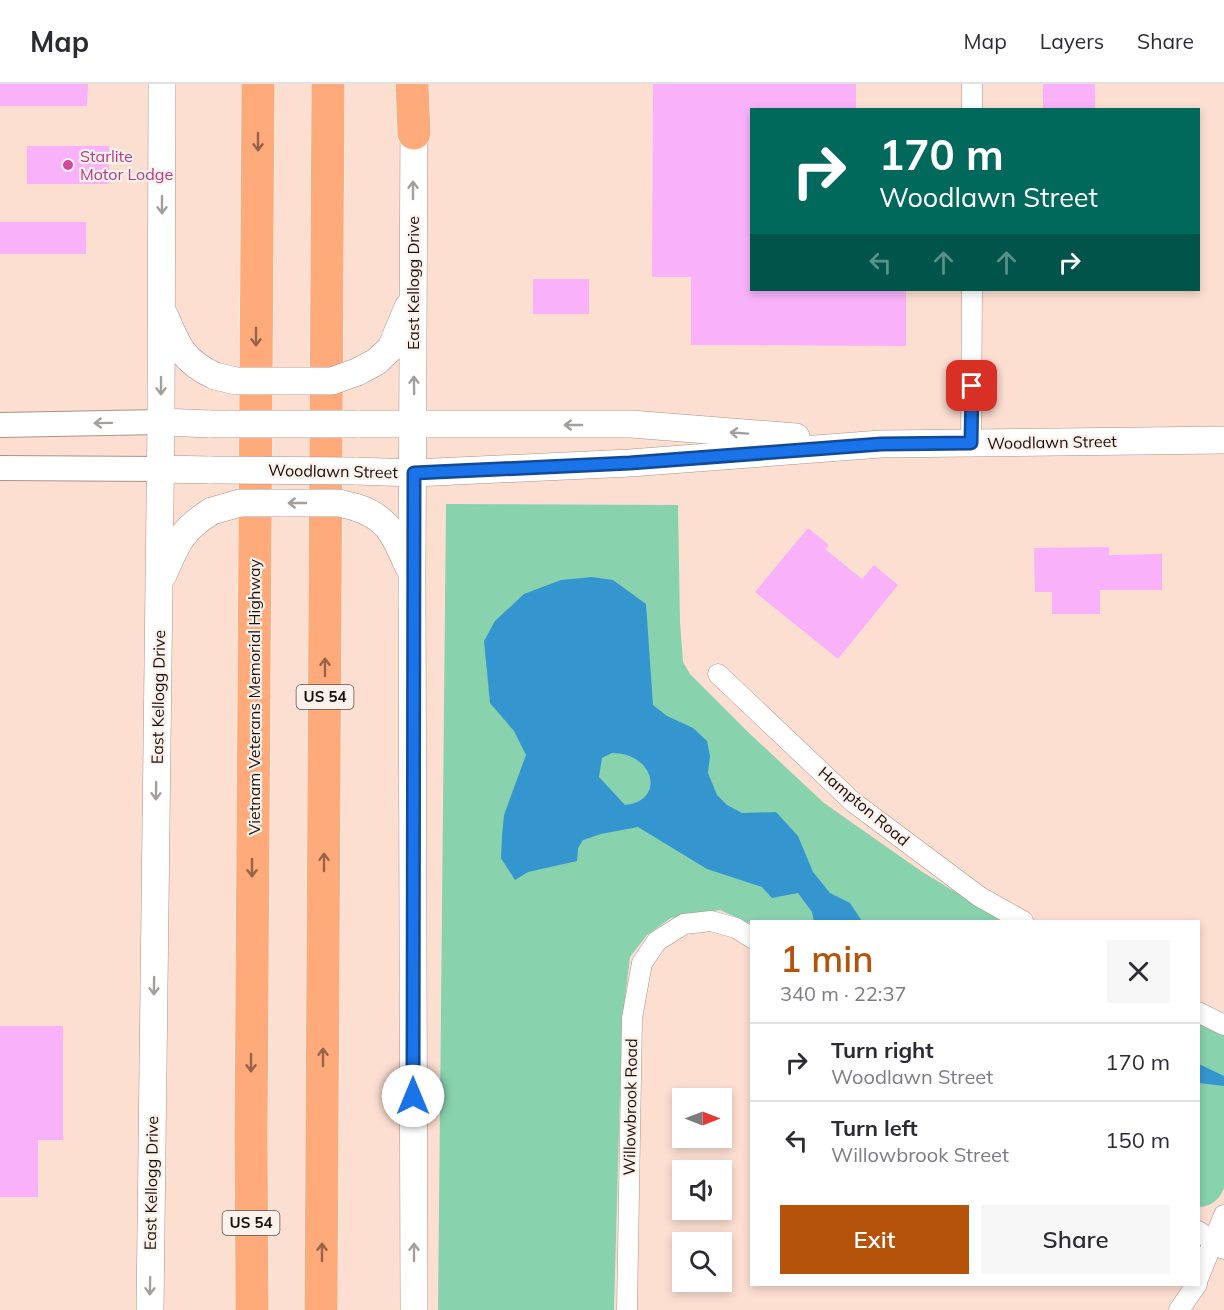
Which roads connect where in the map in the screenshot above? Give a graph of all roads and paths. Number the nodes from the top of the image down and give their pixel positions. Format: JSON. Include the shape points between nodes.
{"nodes":[{"id":1,"x":162,"y":84,"type":"edge"},
{"id":2,"x":258,"y":84,"type":"edge"},
{"id":3,"x":328,"y":84,"type":"edge"},
{"id":4,"x":414,"y":84,"type":"edge"},
{"id":5,"x":972,"y":84,"type":"edge"},
{"id":6,"x":972,"y":108,"type":"edge"},
{"id":7,"x":414,"y":133,"type":"joint"},
{"id":8,"x":972,"y":291,"type":"edge"},
{"id":9,"x":413,"y":296,"type":"junction"},
{"id":10,"x":162,"y":306,"type":"junction"},
{"id":11,"x":161,"y":422,"type":"junction"},
{"id":12,"x":0,"y":425,"type":"edge"},
{"id":13,"x":414,"y":425,"type":"junction"},
{"id":14,"x":1224,"y":440,"type":"edge"},
{"id":15,"x":971,"y":443,"type":"junction"},
{"id":16,"x":881,"y":444,"type":"junction"},
{"id":17,"x":0,"y":468,"type":"edge"},
{"id":18,"x":160,"y":469,"type":"junction"},
{"id":19,"x":414,"y":473,"type":"junction"},
{"id":20,"x":412,"y":575,"type":"junction"},
{"id":21,"x":159,"y":584,"type":"junction"},
{"id":22,"x":718,"y":674,"type":"dead end"},
{"id":23,"x":1021,"y":920,"type":"edge"},
{"id":24,"x":750,"y":937,"type":"edge"},
{"id":25,"x":1200,"y":1013,"type":"edge"},
{"id":26,"x":1224,"y":1025,"type":"edge"},
{"id":27,"x":251,"y":1135,"type":"junction"},
{"id":28,"x":1224,"y":1215,"type":"edge"},
{"id":29,"x":1212,"y":1241,"type":"edge"},
{"id":30,"x":1200,"y":1274,"type":"edge"},
{"id":31,"x":1196,"y":1286,"type":"edge"},
{"id":32,"x":150,"y":1310,"type":"edge"},
{"id":33,"x":244,"y":1310,"type":"edge"},
{"id":34,"x":252,"y":1310,"type":"edge"},
{"id":35,"x":321,"y":1310,"type":"edge"},
{"id":36,"x":414,"y":1310,"type":"edge"},
{"id":37,"x":627,"y":1310,"type":"edge"},
{"id":38,"x":1179,"y":1310,"type":"edge"}],
"edges":[{"from":1,"to":10,"type":"main road","name":"East Kellogg Drive","one_way":true},
{"from":2,"to":27,"type":"highway","name":"Vietnam Veterans Memorial Highway","number":"US 54","one_way":true},
{"from":35,"to":3,"type":"highway","number":"US 54","one_way":true},
{"from":4,"to":7,"type":"highway"},
{"from":5,"to":6,"type":"street"},
{"from":9,"to":7,"type":"main road","name":"East Kellogg Drive","one_way":true},
{"from":8,"to":15,"type":"street"},
{"from":9,"to":10,"type":"main road","bridge":true,"via":[[391,348],[376,362],[332,381],[236,381],[200,370],[177,346]]},
{"from":13,"to":9,"type":"main road","name":"East Kellogg Drive","one_way":true},
{"from":10,"to":11,"type":"main road","name":"East Kellogg Drive","one_way":true},
{"from":11,"to":12,"type":"street","name":"Woodlawn Street","one_way":true},
{"from":11,"to":13,"type":"main road","name":"Woodlawn Street","bridge":true},
{"from":11,"to":18,"type":"main road","name":"East Kellogg Drive"},
{"from":16,"to":13,"type":"main road","name":"Woodlawn Street","one_way":true,"via":[[631,424]]},
{"from":13,"to":19,"type":"main road","name":"East Kellogg Drive"},
{"from":14,"to":15,"type":"main road","name":"Woodlawn Street"},
{"from":15,"to":16,"type":"main road","name":"Woodlawn Street"},
{"from":16,"to":19,"type":"main road","name":"Woodlawn Street","via":[[630,463]]},
{"from":17,"to":18,"type":"street","name":"Woodlawn Street"},
{"from":18,"to":19,"type":"main road","name":"Woodlawn Street","bridge":true},
{"from":18,"to":21,"type":"main road","name":"East Kellogg Drive"},
{"from":19,"to":20,"type":"main road","name":"East Kellogg Drive"},
{"from":20,"to":21,"type":"main road","one_way":true,"bridge":true,"via":[[394,533],[370,512],[339,503],[240,503],[212,511],[194,522],[179,538]]},
{"from":36,"to":20,"type":"main road","name":"East Kellogg Drive","one_way":true},
{"from":21,"to":32,"type":"main road","name":"East Kellogg Drive","one_way":true},
{"from":22,"to":23,"type":"street","name":"Hampton Road","via":[[853,802],[980,897]]},
{"from":24,"to":37,"type":"street","name":"Willowbrook Road","via":[[711,921],[684,924],[657,941],[642,963],[632,1018]]},
{"from":25,"to":26,"type":"street"},
{"from":27,"to":33,"type":"highway"},
{"from":27,"to":34,"type":"highway","name":"Vietnam Veterans Memorial Highway","number":"US 54"},
{"from":28,"to":29,"type":"street"},
{"from":29,"to":30,"type":"street"},
{"from":31,"to":38,"type":"street"}]}
